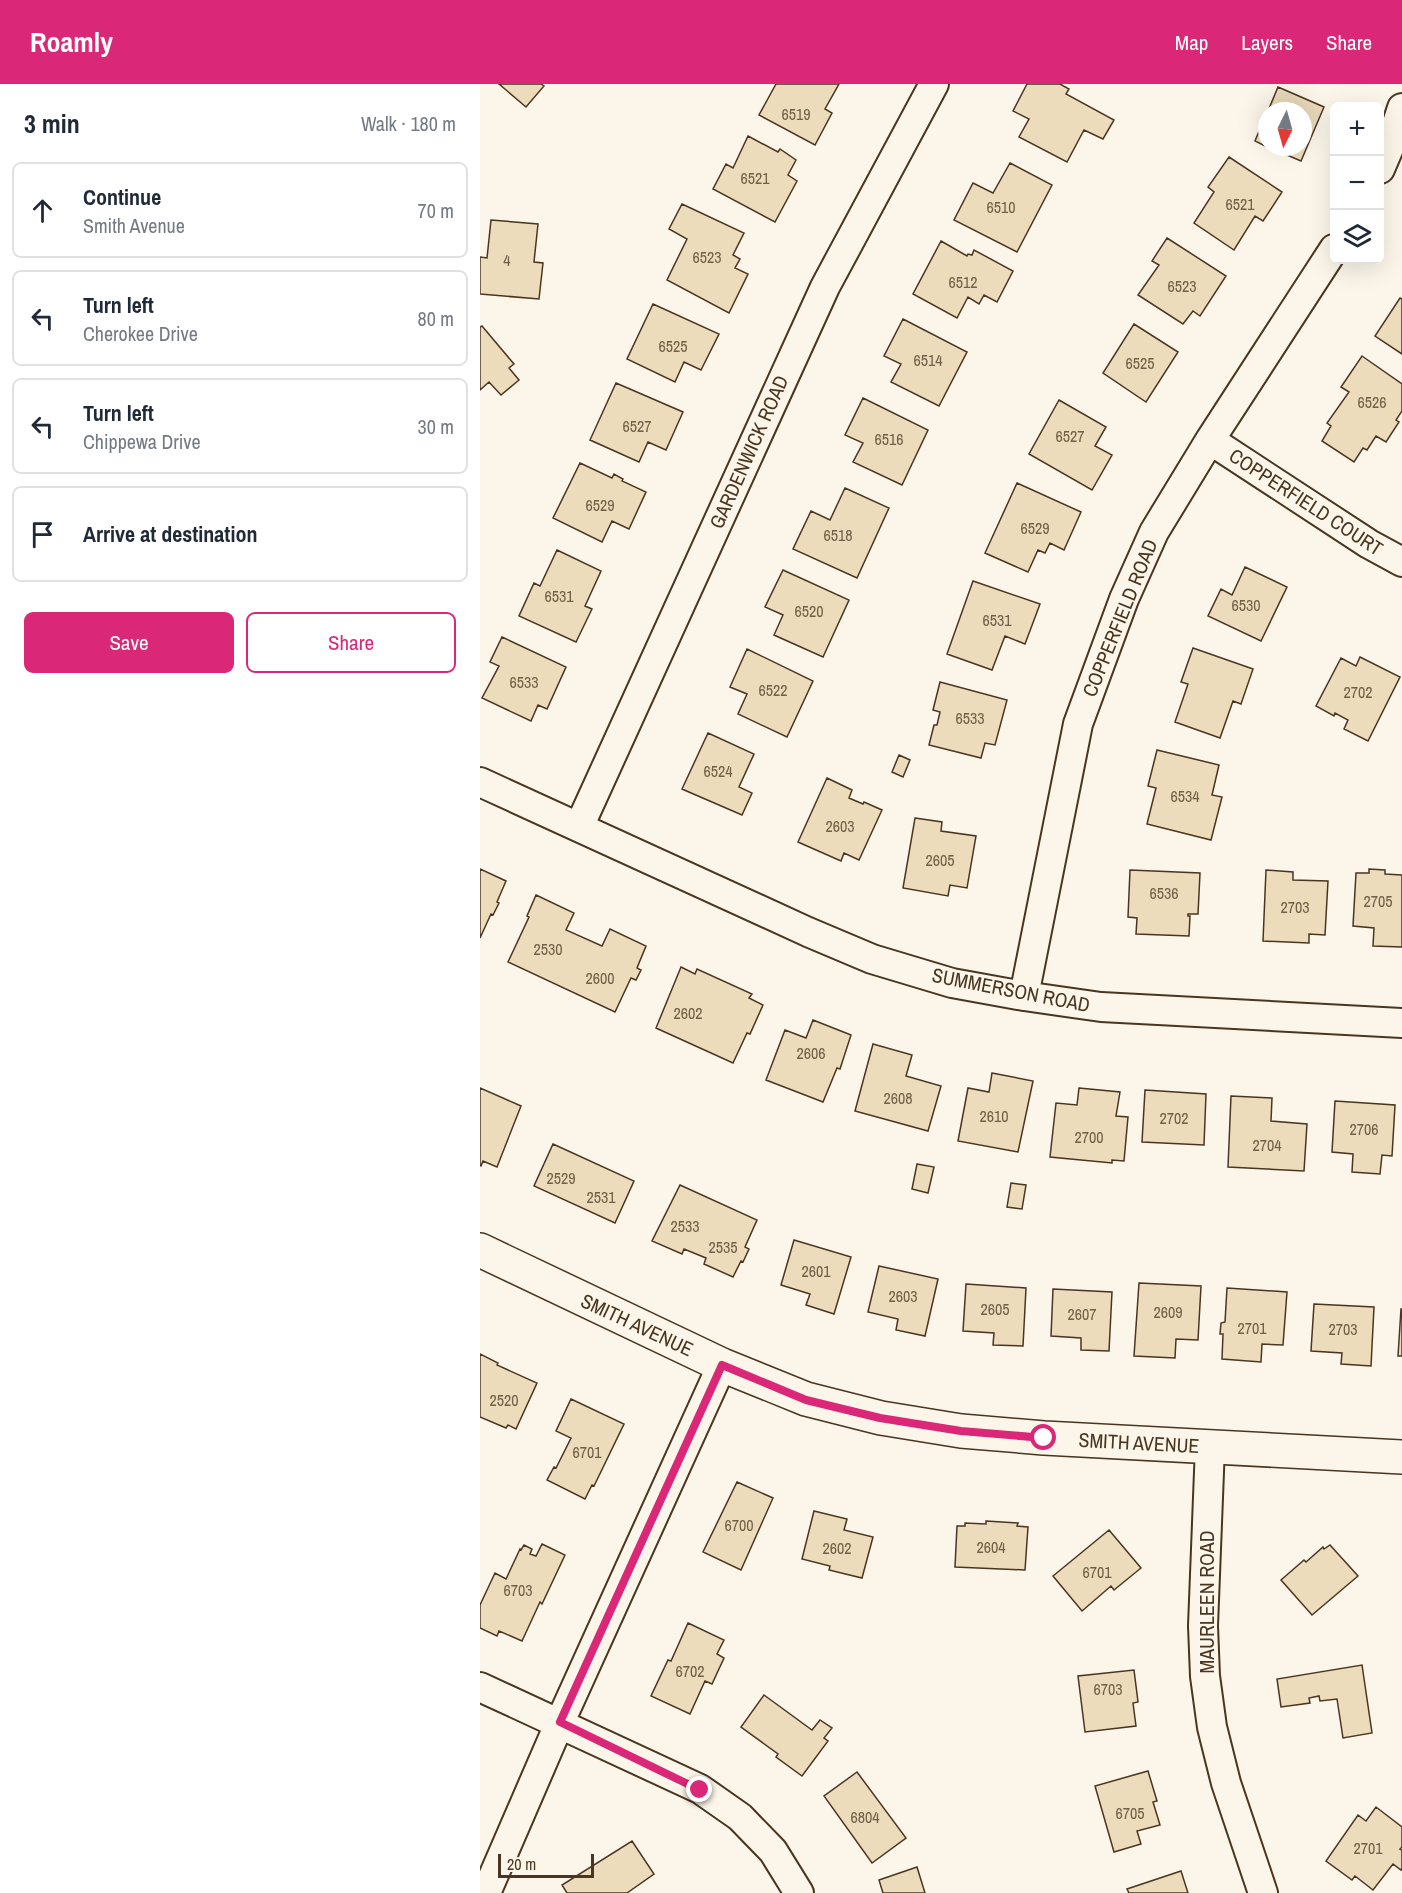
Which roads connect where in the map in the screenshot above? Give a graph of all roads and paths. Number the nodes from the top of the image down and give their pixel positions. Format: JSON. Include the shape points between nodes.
{"nodes":[{"id":1,"x":934,"y":84,"type":"edge"},
{"id":2,"x":1402,"y":108,"type":"edge"},
{"id":3,"x":1384,"y":160,"type":"edge"},
{"id":4,"x":1330,"y":257,"type":"edge"},
{"id":5,"x":1210,"y":440,"type":"junction"},
{"id":6,"x":1402,"y":562,"type":"edge"},
{"id":7,"x":480,"y":782,"type":"edge"},
{"id":8,"x":579,"y":827,"type":"junction"},
{"id":9,"x":1024,"y":996,"type":"junction"},
{"id":10,"x":1402,"y":1023,"type":"edge"},
{"id":11,"x":480,"y":1250,"type":"edge"},
{"id":12,"x":722,"y":1365,"type":"junction"},
{"id":13,"x":1210,"y":1446,"type":"junction"},
{"id":14,"x":1402,"y":1457,"type":"edge"},
{"id":15,"x":480,"y":1687,"type":"edge"},
{"id":16,"x":560,"y":1722,"type":"junction"},
{"id":17,"x":486,"y":1893,"type":"edge"},
{"id":18,"x":799,"y":1893,"type":"edge"},
{"id":19,"x":1263,"y":1893,"type":"edge"}],
"edges":[{"from":1,"to":8,"type":"street","name":"GARDENWICK ROAD","via":[[820,296]]},
{"from":2,"to":3,"type":"street"},
{"from":4,"to":5,"type":"street","name":"COPPERFIELD ROAD"},
{"from":5,"to":6,"type":"street","name":"COPPERFIELD COURT"},
{"from":5,"to":9,"type":"street","name":"COPPERFIELD ROAD","via":[[1154,532],[1124,599],[1078,724]]},
{"from":7,"to":8,"type":"street","name":"SUMMERSON ROAD"},
{"from":8,"to":9,"type":"street","name":"SUMMERSON ROAD","via":[[873,959],[952,983]]},
{"from":9,"to":10,"type":"street","name":"SUMMERSON ROAD","via":[[1101,1007]]},
{"from":11,"to":12,"type":"main road","name":"SMITH AVENUE"},
{"from":12,"to":13,"type":"main road","name":"SMITH AVENUE","via":[[806,1400],[880,1418],[961,1431]]},
{"from":12,"to":16,"type":"street"},
{"from":13,"to":14,"type":"main road","name":"SMITH AVENUE"},
{"from":13,"to":19,"type":"street","name":"MAURLEEN ROAD","via":[[1203,1626],[1205,1676],[1226,1783]]},
{"from":15,"to":16,"type":"street"},
{"from":16,"to":17,"type":"street"},
{"from":16,"to":18,"type":"street","via":[[700,1790],[740,1817],[773,1851]]}]}
